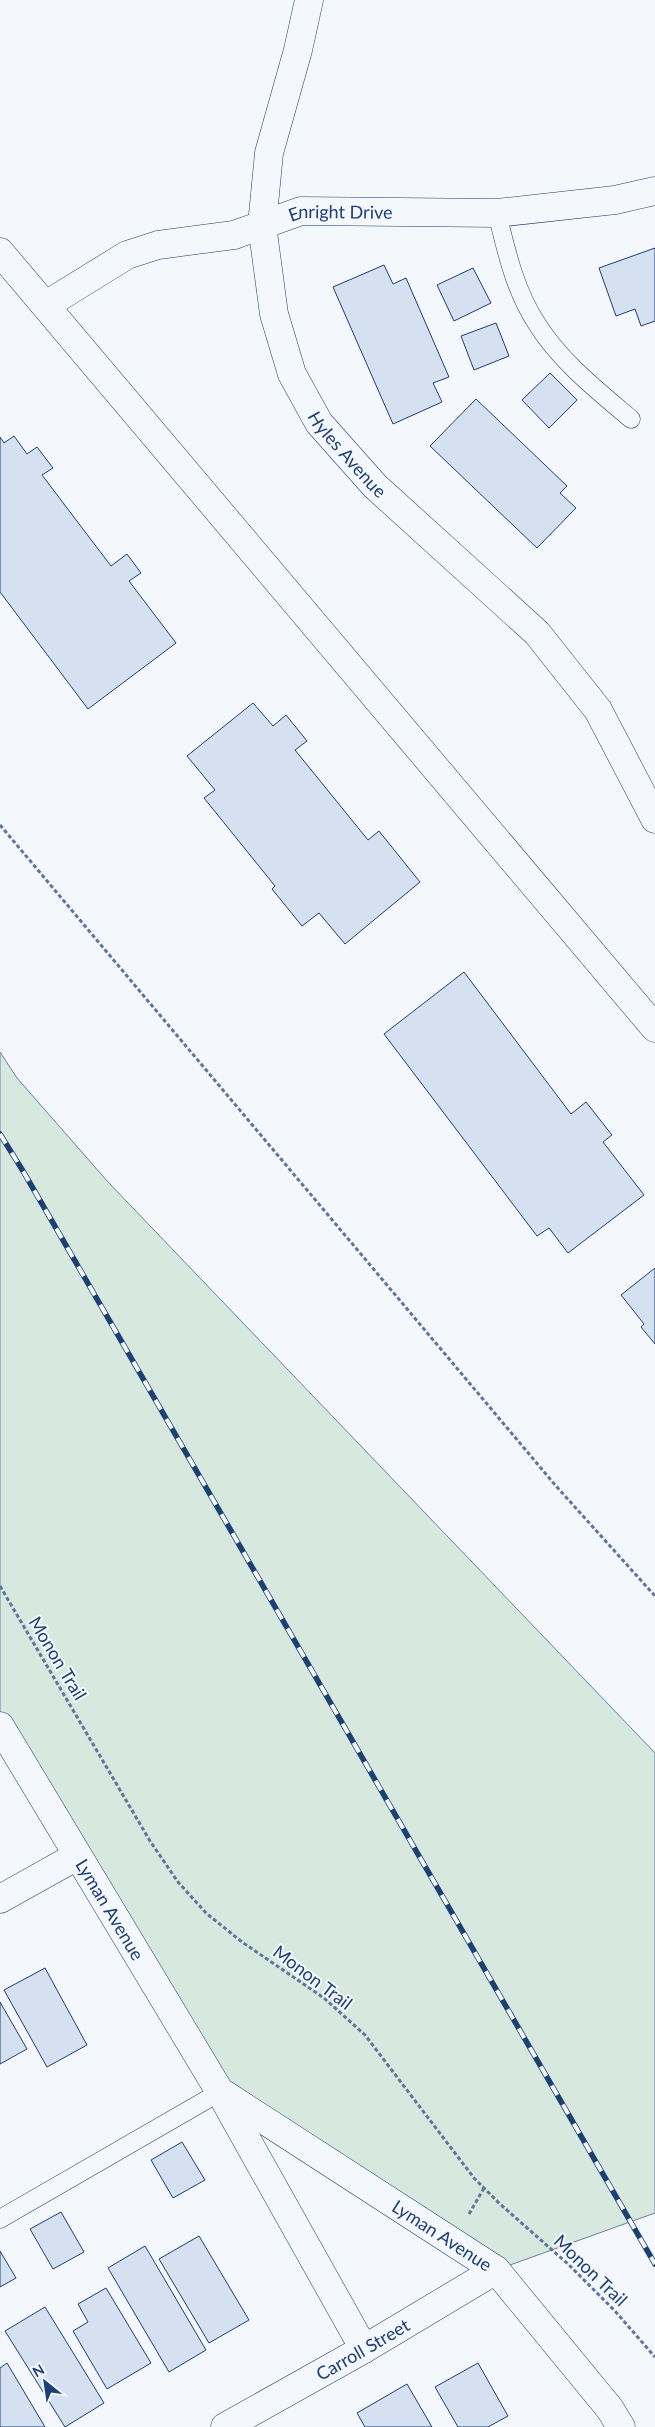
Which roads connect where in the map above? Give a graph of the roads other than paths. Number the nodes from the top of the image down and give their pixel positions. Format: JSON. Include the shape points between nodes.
{"nodes":[{"id":1,"x":309,"y":0,"type":"edge"},
{"id":2,"x":655,"y":191,"type":"edge"},
{"id":3,"x":497,"y":213,"type":"junction"},
{"id":4,"x":262,"y":225,"type":"junction"},
{"id":5,"x":0,"y":252,"type":"edge"},
{"id":6,"x":46,"y":306,"type":"junction"},
{"id":7,"x":631,"y":419,"type":"dead end"},
{"id":8,"x":655,"y":819,"type":"edge"},
{"id":9,"x":655,"y":1028,"type":"edge"},
{"id":10,"x":0,"y":1726,"type":"edge"},
{"id":11,"x":76,"y":1856,"type":"junction"},
{"id":12,"x":0,"y":1899,"type":"edge"},
{"id":13,"x":220,"y":2092,"type":"junction"},
{"id":14,"x":0,"y":2219,"type":"edge"},
{"id":15,"x":496,"y":2270,"type":"junction"},
{"id":16,"x":364,"y":2349,"type":"junction"},
{"id":17,"x":225,"y":2427,"type":"edge"},
{"id":18,"x":621,"y":2427,"type":"edge"}],
"edges":[{"from":1,"to":4,"type":"street","name":"Hyles Avenue","via":[[269,153]]},
{"from":2,"to":3,"type":"street","name":"Enright Drive","via":[[615,200]]},
{"from":3,"to":4,"type":"street","name":"Enright Drive","via":[[301,211]]},
{"from":3,"to":7,"type":"lane","via":[[509,264],[536,324],[579,374]]},
{"from":4,"to":6,"type":"street","name":"Enright Drive","via":[[234,235],[158,245],[128,255]]},
{"from":4,"to":8,"type":"street","name":"Hyles Avenue","via":[[274,314],[292,374],[319,422],[375,486],[537,633],[598,710]]},
{"from":5,"to":6,"type":"street"},
{"from":6,"to":9,"type":"street"},
{"from":10,"to":11,"type":"street","name":"Lyman Avenue"},
{"from":11,"to":12,"type":"street"},
{"from":11,"to":13,"type":"street","name":"Lyman Avenue"},
{"from":13,"to":14,"type":"lane"},
{"from":13,"to":15,"type":"street","name":"Lyman Avenue"},
{"from":13,"to":16,"type":"street","name":"Lyman Avenue"},
{"from":15,"to":16,"type":"street","name":"Carroll Street"},
{"from":15,"to":18,"type":"street","name":"Lyman Avenue","via":[[610,2409]]},
{"from":16,"to":17,"type":"street","name":"Carroll Street"}]}
